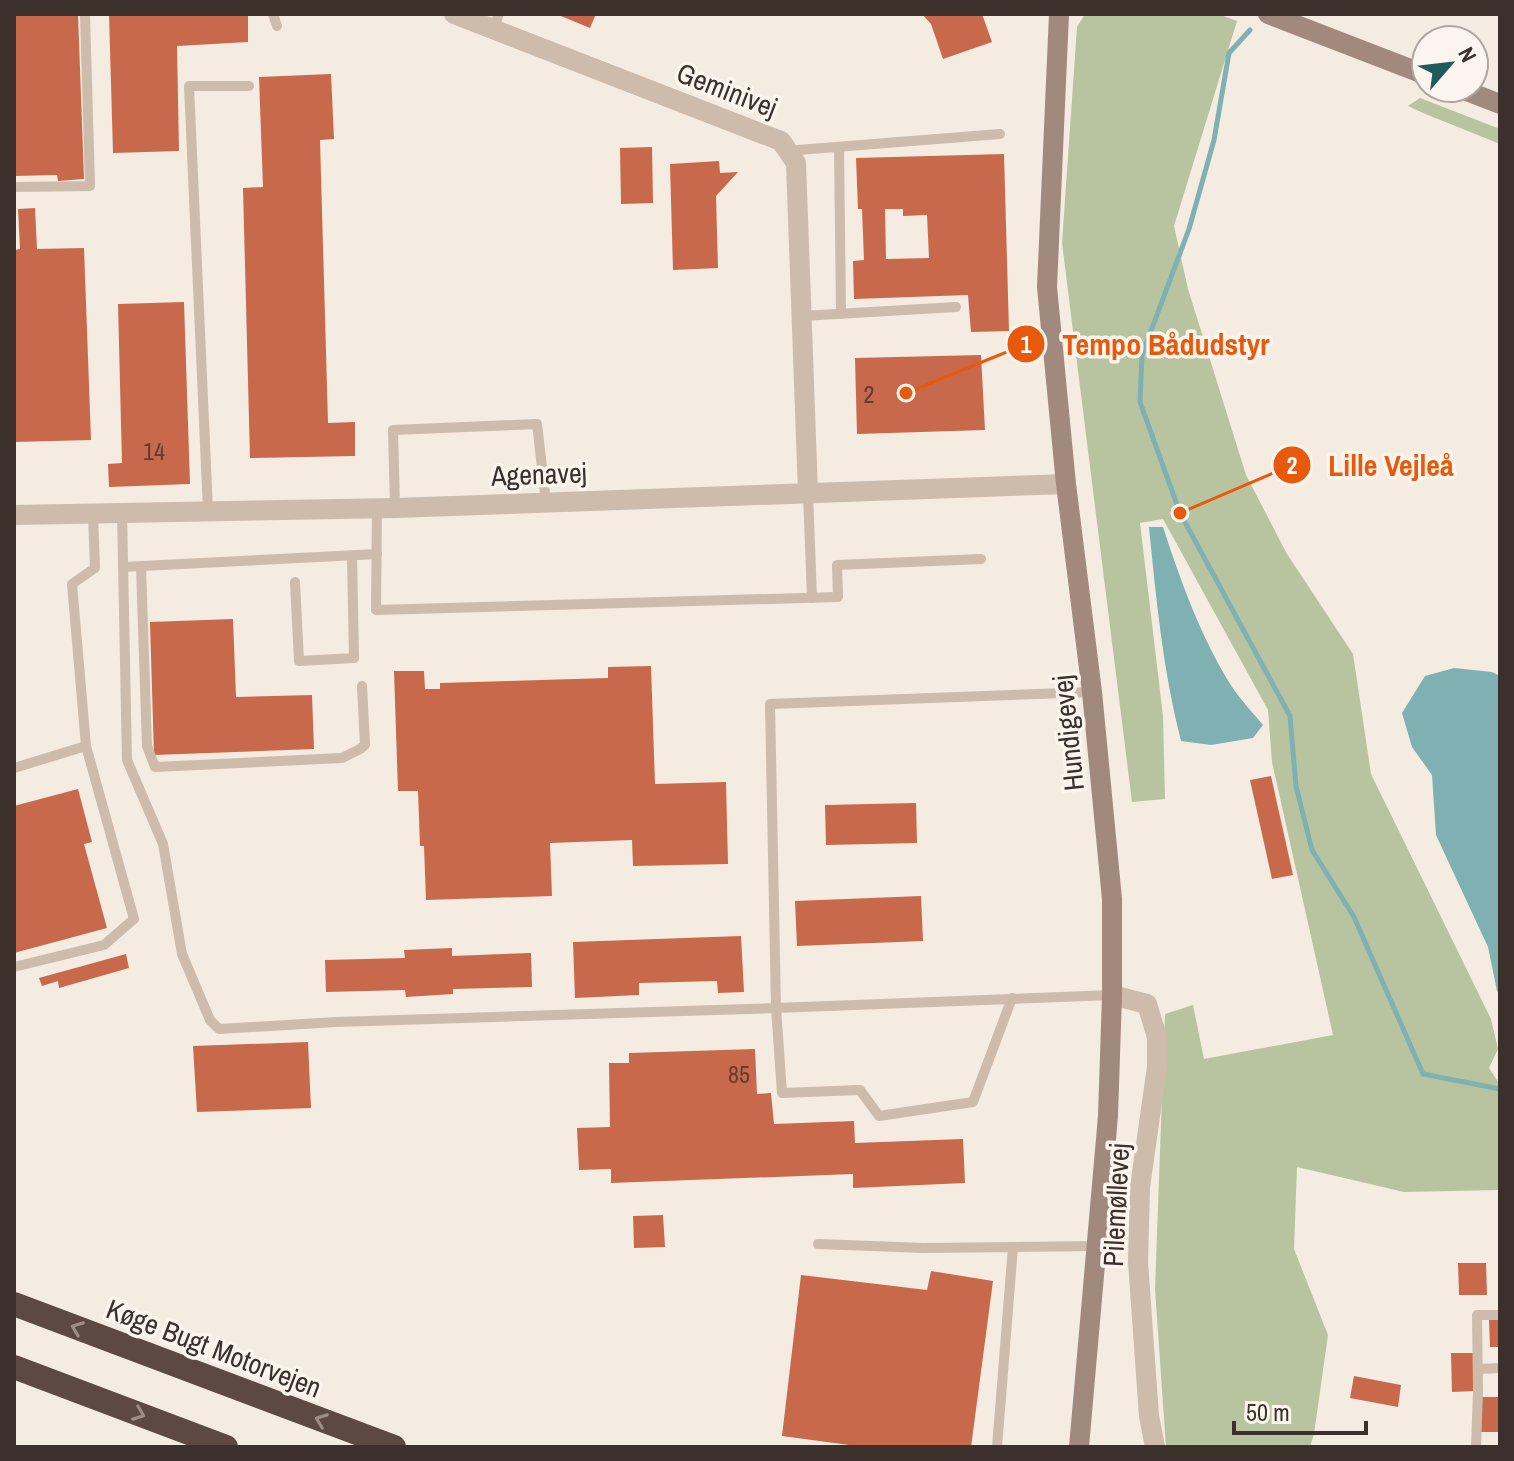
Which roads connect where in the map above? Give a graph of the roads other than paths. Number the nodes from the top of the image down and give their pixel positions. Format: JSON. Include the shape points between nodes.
{"nodes":[{"id":1,"x":85,"y":14,"type":"edge"},
{"id":2,"x":273,"y":14,"type":"edge"},
{"id":3,"x":454,"y":14,"type":"edge"},
{"id":4,"x":1059,"y":14,"type":"edge"},
{"id":5,"x":1268,"y":14,"type":"edge"},
{"id":6,"x":496,"y":22,"type":"edge"},
{"id":7,"x":277,"y":26,"type":"dead end"},
{"id":8,"x":1410,"y":69,"type":"edge"},
{"id":9,"x":249,"y":86,"type":"dead end"},
{"id":10,"x":1000,"y":134,"type":"dead end"},
{"id":11,"x":839,"y":147,"type":"junction"},
{"id":12,"x":789,"y":153,"type":"junction"},
{"id":13,"x":14,"y":187,"type":"edge"},
{"id":14,"x":956,"y":307,"type":"dead end"},
{"id":15,"x":841,"y":314,"type":"junction"},
{"id":16,"x":802,"y":316,"type":"junction"},
{"id":17,"x":1066,"y":484,"type":"junction"},
{"id":18,"x":808,"y":493,"type":"junction"},
{"id":19,"x":546,"y":502,"type":"junction"},
{"id":20,"x":386,"y":508,"type":"junction"},
{"id":21,"x":208,"y":511,"type":"junction"},
{"id":22,"x":122,"y":513,"type":"junction"},
{"id":23,"x":93,"y":514,"type":"junction"},
{"id":24,"x":14,"y":515,"type":"edge"},
{"id":25,"x":377,"y":554,"type":"junction"},
{"id":26,"x":352,"y":556,"type":"junction"},
{"id":27,"x":981,"y":559,"type":"dead end"},
{"id":28,"x":123,"y":567,"type":"junction"},
{"id":29,"x":141,"y":567,"type":"junction"},
{"id":30,"x":295,"y":582,"type":"dead end"},
{"id":31,"x":812,"y":598,"type":"junction"},
{"id":32,"x":362,"y":686,"type":"dead end"},
{"id":33,"x":1092,"y":692,"type":"junction"},
{"id":34,"x":86,"y":746,"type":"junction"},
{"id":35,"x":14,"y":768,"type":"edge"},
{"id":36,"x":14,"y":967,"type":"edge"},
{"id":37,"x":1112,"y":995,"type":"junction"},
{"id":38,"x":1012,"y":998,"type":"junction"},
{"id":39,"x":776,"y":1008,"type":"junction"},
{"id":40,"x":818,"y":1244,"type":"dead end"},
{"id":41,"x":1096,"y":1246,"type":"junction"},
{"id":42,"x":1013,"y":1247,"type":"junction"},
{"id":43,"x":14,"y":1304,"type":"edge"},
{"id":44,"x":1500,"y":1315,"type":"edge"},
{"id":45,"x":14,"y":1367,"type":"edge"},
{"id":46,"x":1500,"y":1368,"type":"edge"},
{"id":47,"x":1478,"y":1369,"type":"junction"},
{"id":48,"x":226,"y":1447,"type":"edge"},
{"id":49,"x":394,"y":1447,"type":"edge"},
{"id":50,"x":997,"y":1447,"type":"edge"},
{"id":51,"x":1079,"y":1447,"type":"edge"},
{"id":52,"x":1155,"y":1447,"type":"edge"},
{"id":53,"x":1476,"y":1447,"type":"edge"}],
"edges":[{"from":1,"to":13,"type":"lane","via":[[90,186]]},
{"from":2,"to":7,"type":"lane"},
{"from":3,"to":6,"type":"street","name":"Geminivej"},
{"from":4,"to":17,"type":"street","name":"Hundigevej","via":[[1047,287]]},
{"from":5,"to":8,"type":"street"},
{"from":6,"to":12,"type":"street","name":"Geminivej","via":[[781,141]]},
{"from":9,"to":21,"type":"lane","via":[[189,86]]},
{"from":10,"to":11,"type":"lane"},
{"from":11,"to":12,"type":"lane"},
{"from":11,"to":15,"type":"lane"},
{"from":12,"to":16,"type":"street","name":"Geminivej","via":[[796,163]]},
{"from":14,"to":15,"type":"lane"},
{"from":15,"to":16,"type":"lane"},
{"from":16,"to":18,"type":"street","name":"Geminivej"},
{"from":17,"to":18,"type":"street","name":"Agenavej"},
{"from":17,"to":33,"type":"street","name":"Hundigevej"},
{"from":18,"to":19,"type":"street","name":"Agenavej"},
{"from":18,"to":31,"type":"lane"},
{"from":19,"to":20,"type":"street","name":"Agenavej"},
{"from":19,"to":20,"type":"lane","via":[[537,424],[393,430]]},
{"from":20,"to":21,"type":"street","name":"Agenavej"},
{"from":20,"to":25,"type":"lane"},
{"from":21,"to":22,"type":"street","name":"Agenavej"},
{"from":22,"to":23,"type":"street","name":"Agenavej"},
{"from":22,"to":28,"type":"lane"},
{"from":23,"to":24,"type":"street","name":"Agenavej"},
{"from":23,"to":34,"type":"lane","via":[[95,568],[72,584]]},
{"from":25,"to":26,"type":"lane"},
{"from":25,"to":31,"type":"lane","via":[[376,610]]},
{"from":26,"to":29,"type":"lane"},
{"from":26,"to":30,"type":"lane","via":[[354,658],[299,661]]},
{"from":27,"to":31,"type":"lane","via":[[837,565],[838,597]]},
{"from":28,"to":29,"type":"lane"},
{"from":28,"to":39,"type":"lane","via":[[127,760],[163,844],[182,954],[210,1020],[219,1029]]},
{"from":29,"to":32,"type":"lane","via":[[147,746],[155,767],[342,758],[365,745]]},
{"from":33,"to":37,"type":"street","name":"Hundigevej","via":[[1112,899]]},
{"from":33,"to":39,"type":"lane","via":[[770,704]]},
{"from":34,"to":35,"type":"lane"},
{"from":34,"to":36,"type":"lane","via":[[134,919],[104,945]]},
{"from":37,"to":38,"type":"lane"},
{"from":37,"to":41,"type":"street","name":"Hundigevej"},
{"from":37,"to":52,"type":"street","name":"Pilemøllevej","via":[[1147,1004],[1157,1037],[1140,1187],[1138,1262]]},
{"from":38,"to":39,"type":"lane"},
{"from":38,"to":39,"type":"lane","via":[[973,1102],[879,1116],[860,1090],[782,1093]]},
{"from":40,"to":42,"type":"lane"},
{"from":41,"to":42,"type":"lane"},
{"from":41,"to":51,"type":"street","name":"Hundigevej"},
{"from":42,"to":50,"type":"lane"},
{"from":49,"to":43,"type":"highway","name":"Køge Bugt Motorvejen","one_way":true},
{"from":44,"to":47,"type":"lane","via":[[1477,1315]]},
{"from":45,"to":48,"type":"highway","one_way":true},
{"from":46,"to":47,"type":"lane"},
{"from":47,"to":53,"type":"lane"}]}
